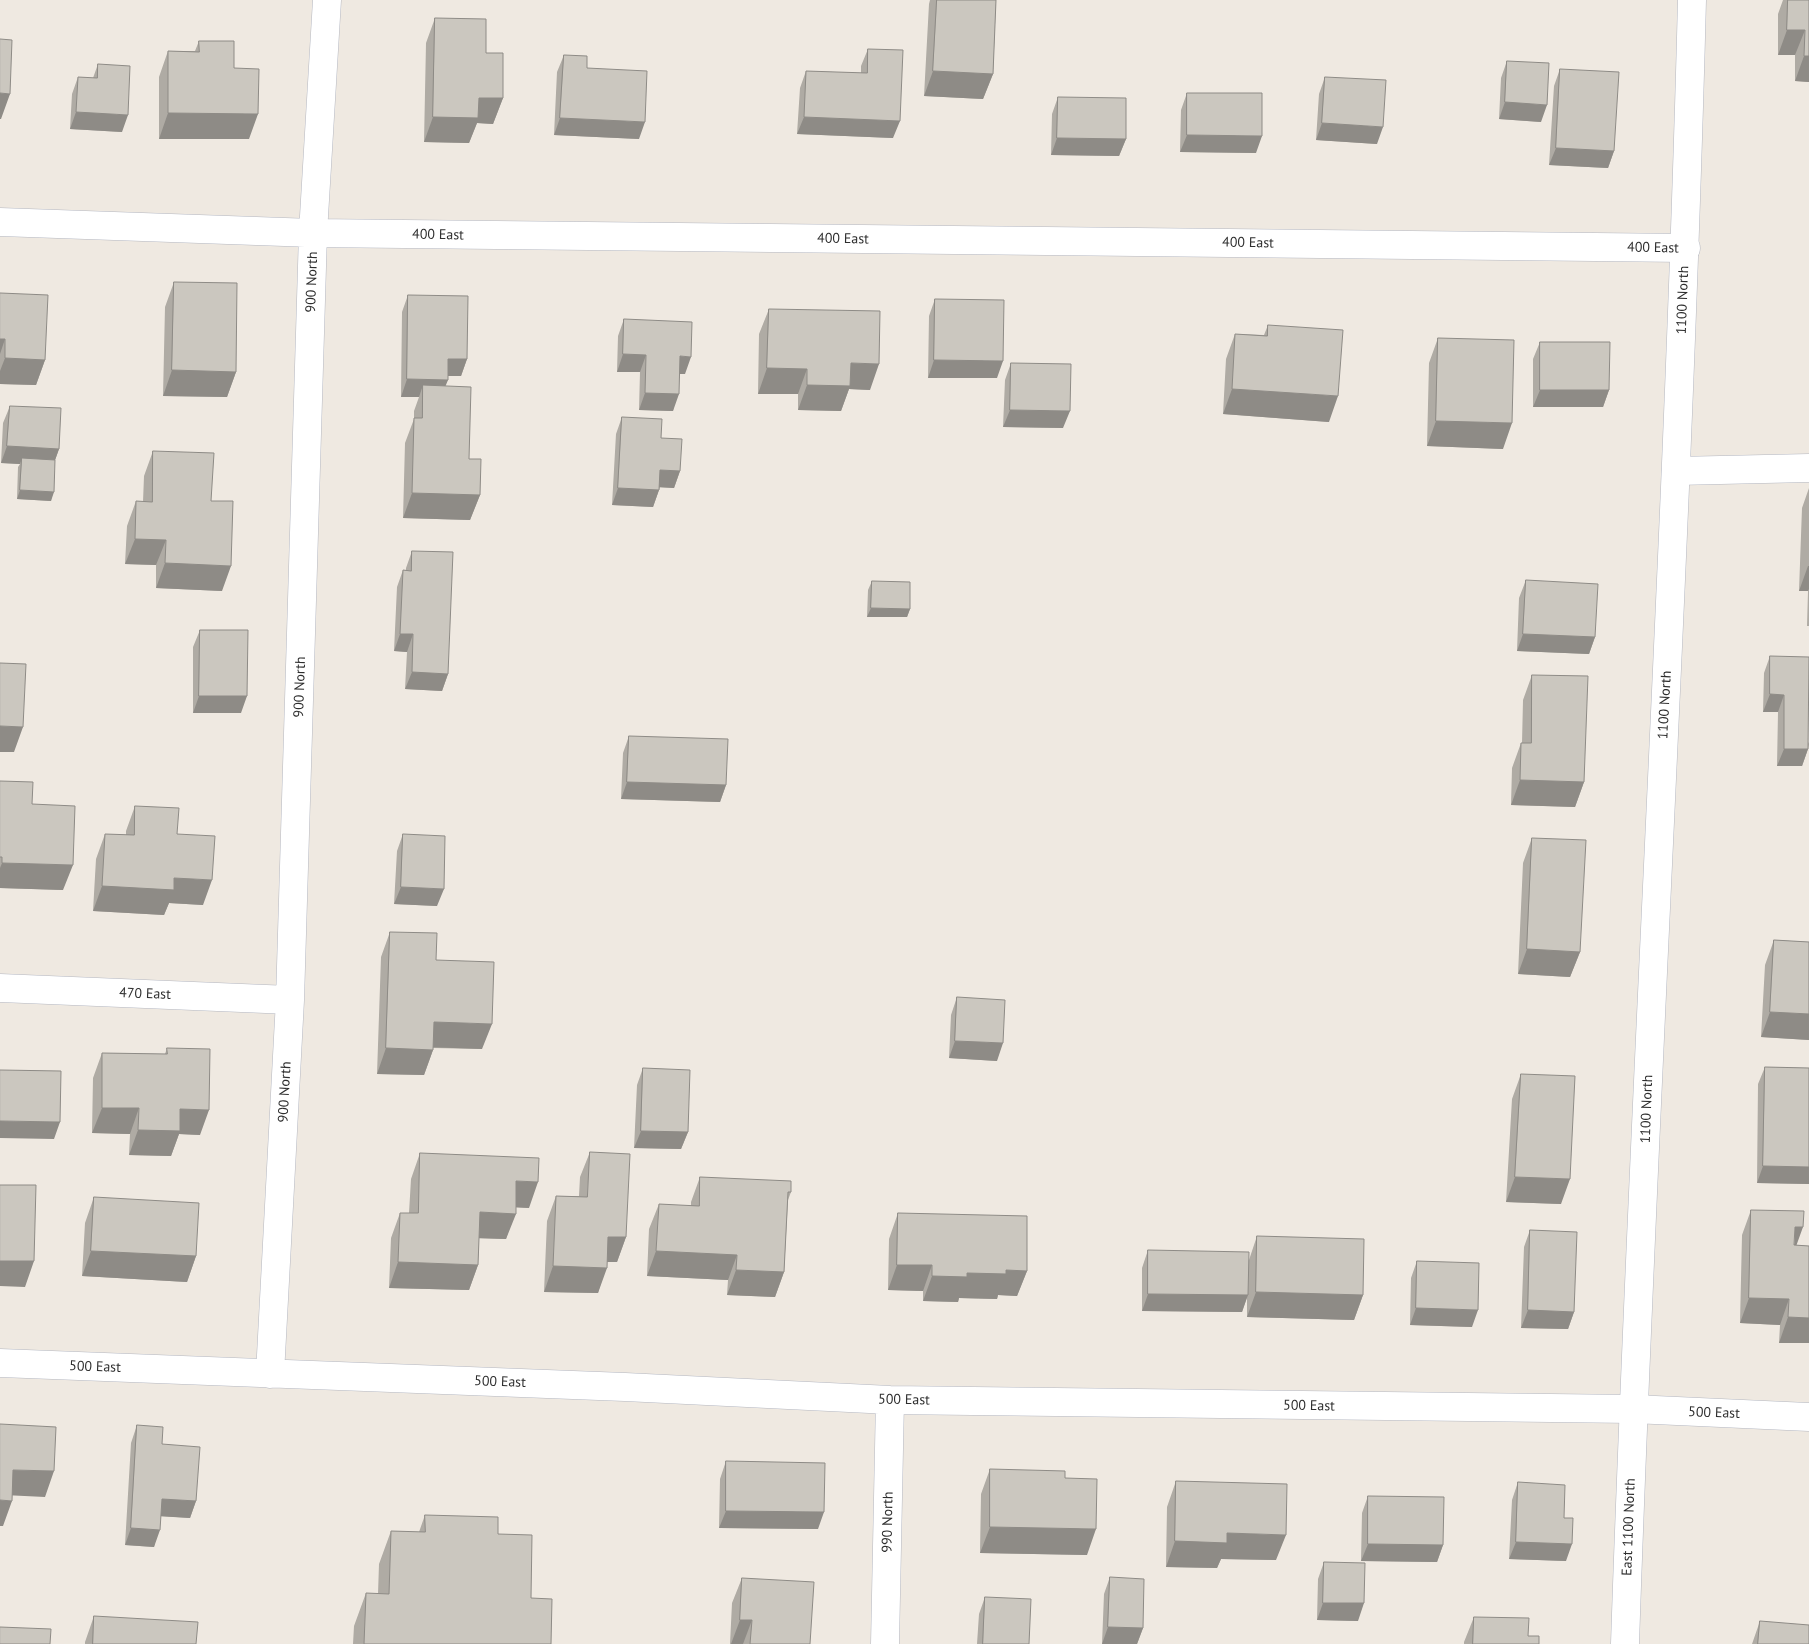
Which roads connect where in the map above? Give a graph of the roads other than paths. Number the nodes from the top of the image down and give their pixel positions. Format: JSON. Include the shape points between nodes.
{"nodes":[{"id":1,"x":327,"y":0,"type":"edge"},
{"id":2,"x":1692,"y":0,"type":"edge"},
{"id":3,"x":0,"y":222,"type":"edge"},
{"id":4,"x":313,"y":233,"type":"junction"},
{"id":5,"x":1686,"y":248,"type":"junction"},
{"id":6,"x":1809,"y":468,"type":"edge"},
{"id":7,"x":1676,"y":471,"type":"junction"},
{"id":8,"x":0,"y":988,"type":"edge"},
{"id":9,"x":290,"y":1000,"type":"junction"},
{"id":10,"x":0,"y":1363,"type":"edge"},
{"id":11,"x":270,"y":1374,"type":"junction"},
{"id":12,"x":890,"y":1400,"type":"junction"},
{"id":13,"x":1633,"y":1409,"type":"junction"},
{"id":14,"x":1809,"y":1417,"type":"edge"},
{"id":15,"x":885,"y":1644,"type":"edge"},
{"id":16,"x":1625,"y":1644,"type":"edge"}],
"edges":[{"from":1,"to":4,"type":"street","name":"900 North"},
{"from":2,"to":5,"type":"street","name":"1100 North"},
{"from":3,"to":4,"type":"street","name":"400 East"},
{"from":4,"to":5,"type":"street","name":"400 East"},
{"from":4,"to":9,"type":"street","name":"900 North"},
{"from":5,"to":7,"type":"street","name":"1100 North"},
{"from":6,"to":7,"type":"street"},
{"from":7,"to":13,"type":"street","name":"1100 North"},
{"from":8,"to":9,"type":"street","name":"470 East"},
{"from":9,"to":11,"type":"street","name":"900 North"},
{"from":10,"to":11,"type":"street","name":"500 East"},
{"from":11,"to":12,"type":"street","name":"500 East"},
{"from":12,"to":13,"type":"street","name":"500 East"},
{"from":12,"to":15,"type":"street","name":"990 North"},
{"from":13,"to":14,"type":"street","name":"500 East"},
{"from":13,"to":16,"type":"street","name":"East 1100 North"}]}
